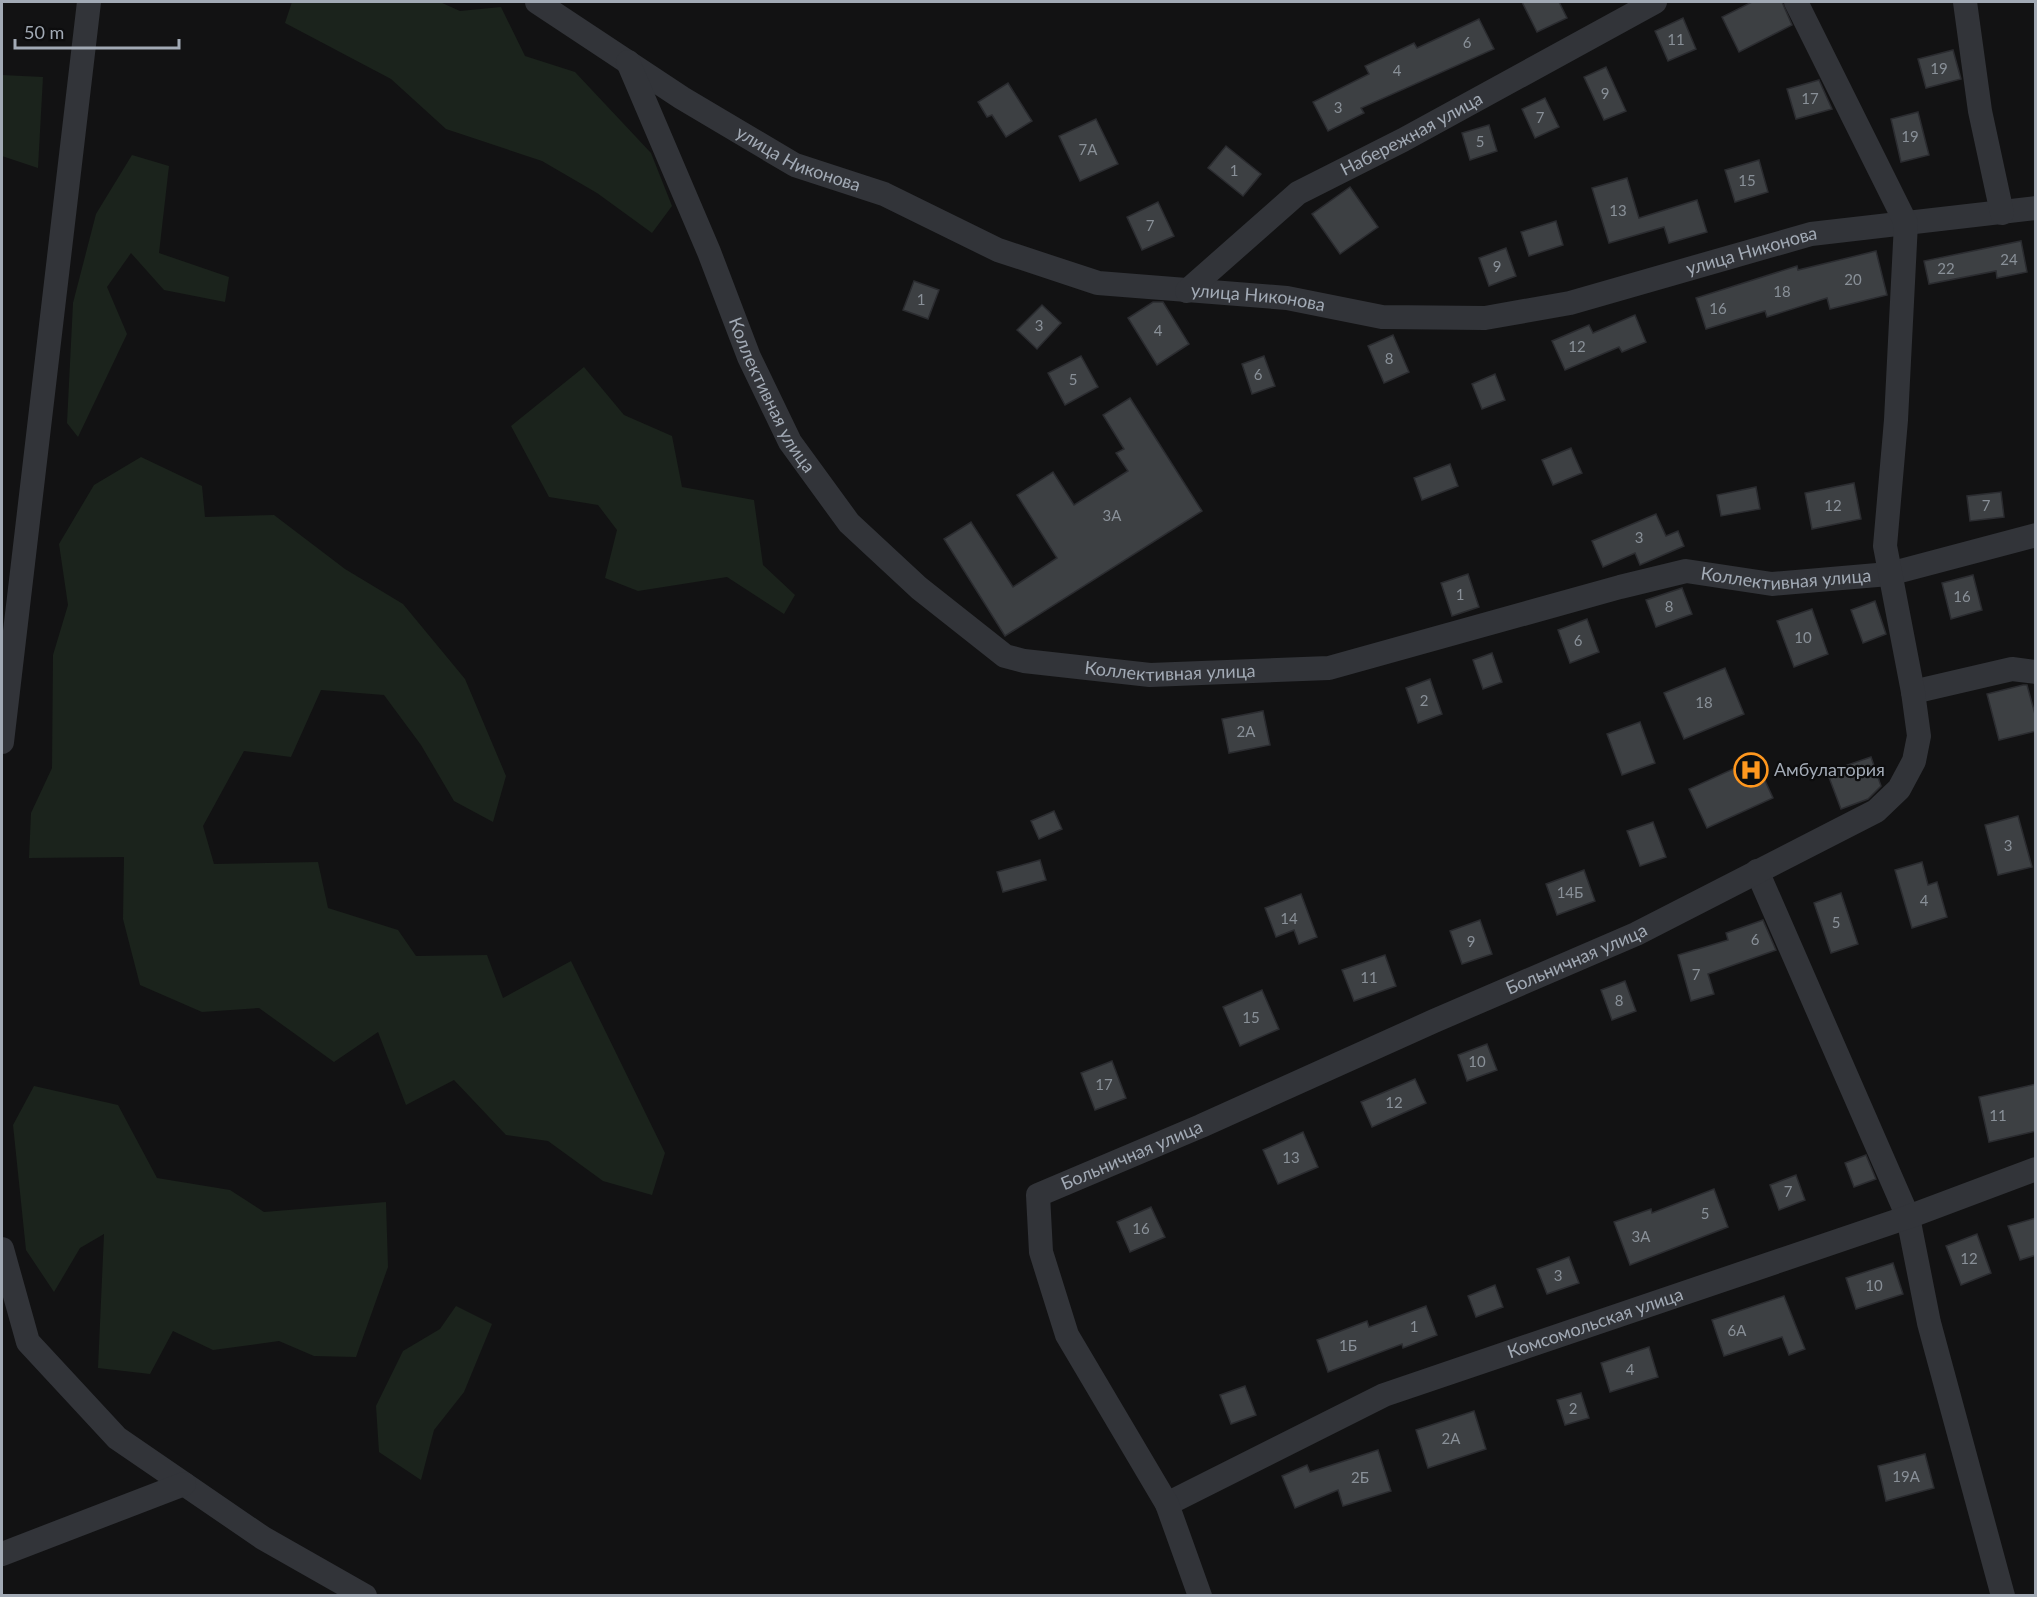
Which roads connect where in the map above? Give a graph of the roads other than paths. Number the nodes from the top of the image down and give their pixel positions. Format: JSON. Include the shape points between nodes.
{"nodes":[{"id":1,"x":89,"y":2,"type":"edge"},
{"id":2,"x":537,"y":2,"type":"edge"},
{"id":3,"x":1655,"y":2,"type":"edge"},
{"id":4,"x":1796,"y":2,"type":"edge"},
{"id":5,"x":1965,"y":2,"type":"edge"},
{"id":6,"x":628,"y":62,"type":"junction"},
{"id":7,"x":2036,"y":208,"type":"edge"},
{"id":8,"x":2002,"y":213,"type":"junction"},
{"id":9,"x":1906,"y":223,"type":"junction"},
{"id":10,"x":1187,"y":291,"type":"junction"},
{"id":11,"x":2036,"y":535,"type":"edge"},
{"id":12,"x":1888,"y":574,"type":"junction"},
{"id":13,"x":2036,"y":672,"type":"edge"},
{"id":14,"x":1913,"y":692,"type":"junction"},
{"id":15,"x":2,"y":742,"type":"edge"},
{"id":16,"x":1757,"y":871,"type":"junction"},
{"id":17,"x":2036,"y":1169,"type":"edge"},
{"id":18,"x":1908,"y":1217,"type":"junction"},
{"id":19,"x":2,"y":1250,"type":"edge"},
{"id":20,"x":184,"y":1484,"type":"junction"},
{"id":21,"x":1167,"y":1504,"type":"junction"},
{"id":22,"x":2,"y":1554,"type":"edge"},
{"id":23,"x":365,"y":1596,"type":"edge"},
{"id":24,"x":1200,"y":1596,"type":"edge"},
{"id":25,"x":2003,"y":1596,"type":"edge"}],
"edges":[{"from":1,"to":15,"type":"street"},
{"from":2,"to":6,"type":"street","name":"улица Никонова"},
{"from":3,"to":10,"type":"street","name":"Набережная улица","via":[[1298,193]]},
{"from":4,"to":9,"type":"street"},
{"from":5,"to":8,"type":"street","via":[[1980,111]]},
{"from":6,"to":10,"type":"street","name":"улица Никонова","via":[[795,165],[884,194],[998,250],[1098,283]]},
{"from":6,"to":12,"type":"street","name":"Коллективная улица","via":[[709,252],[748,357],[790,442],[849,523],[919,588],[1005,656],[1150,675],[1329,668],[1686,571],[1772,584]]},
{"from":7,"to":8,"type":"street","name":"улица Никонова"},
{"from":8,"to":9,"type":"street","name":"улица Никонова"},
{"from":9,"to":10,"type":"street","name":"улица Никонова","via":[[1811,234],[1570,303],[1485,318],[1382,317],[1287,298]]},
{"from":9,"to":12,"type":"street","name":"Больничная улица","via":[[1885,546]]},
{"from":11,"to":12,"type":"street","name":"Коллективная улица"},
{"from":12,"to":14,"type":"street","name":"Больничная улица"},
{"from":13,"to":14,"type":"street","via":[[2012,669]]},
{"from":14,"to":16,"type":"street","name":"Больничная улица","via":[[1919,736],[1914,761],[1899,789],[1876,811]]},
{"from":16,"to":18,"type":"street"},
{"from":16,"to":21,"type":"street","name":"Больничная улица","via":[[1636,934],[1038,1195],[1041,1252],[1067,1335]]},
{"from":17,"to":18,"type":"street","name":"Комсомольская улица"},
{"from":18,"to":21,"type":"street","name":"Комсомольская улица","via":[[1384,1395]]},
{"from":18,"to":25,"type":"street","via":[[1929,1323]]},
{"from":19,"to":20,"type":"street","via":[[28,1342],[117,1438]]},
{"from":20,"to":22,"type":"street"},
{"from":20,"to":23,"type":"street","via":[[263,1538]]},
{"from":21,"to":24,"type":"street"}]}
